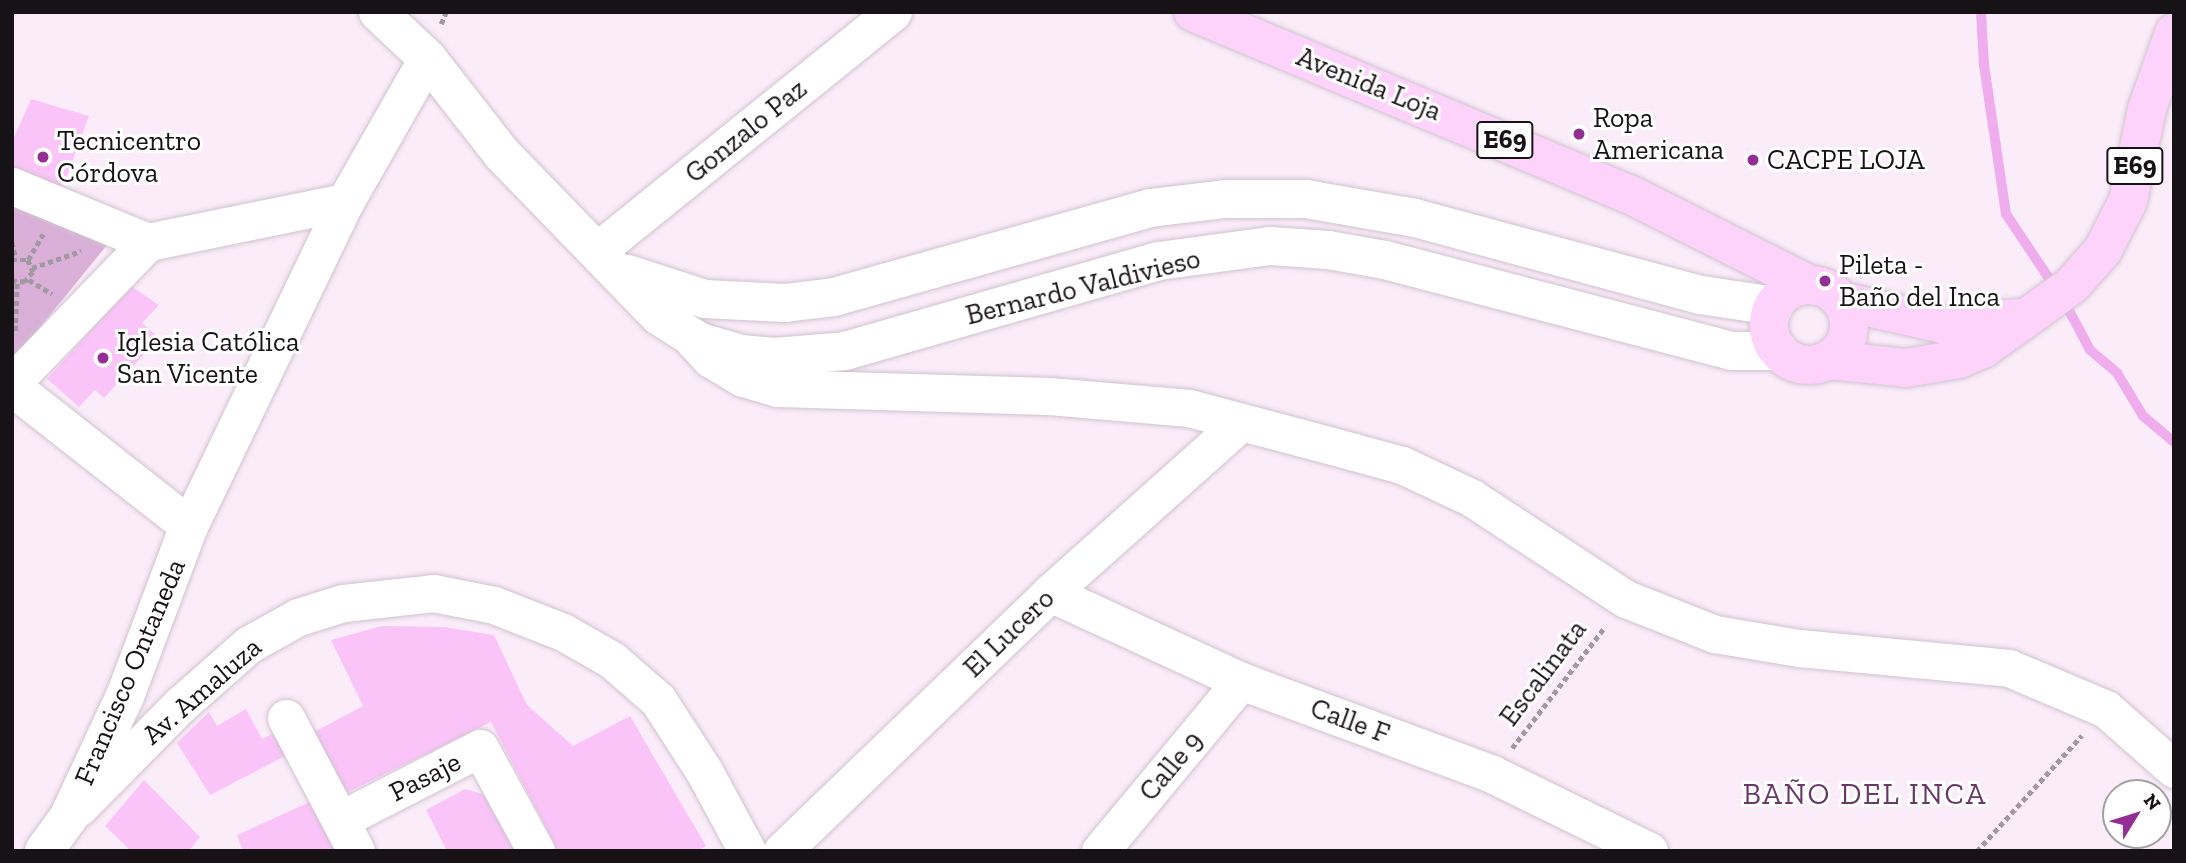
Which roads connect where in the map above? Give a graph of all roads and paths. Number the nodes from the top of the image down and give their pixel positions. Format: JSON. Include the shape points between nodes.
{"nodes":[{"id":1,"x":378,"y":12,"type":"edge"},
{"id":2,"x":893,"y":12,"type":"edge"},
{"id":3,"x":1193,"y":12,"type":"edge"},
{"id":4,"x":2174,"y":33,"type":"edge"},
{"id":5,"x":427,"y":58,"type":"junction"},
{"id":6,"x":12,"y":186,"type":"edge"},
{"id":7,"x":345,"y":202,"type":"junction"},
{"id":8,"x":49,"y":225,"type":"dead end"},
{"id":9,"x":12,"y":242,"type":"edge"},
{"id":10,"x":148,"y":242,"type":"junction"},
{"id":11,"x":94,"y":247,"type":"dead end"},
{"id":12,"x":14,"y":259,"type":"edge"},
{"id":13,"x":28,"y":260,"type":"junction"},
{"id":14,"x":609,"y":260,"type":"junction"},
{"id":15,"x":32,"y":268,"type":"junction"},
{"id":16,"x":29,"y":280,"type":"junction"},
{"id":17,"x":15,"y":282,"type":"edge"},
{"id":18,"x":1825,"y":293,"type":"junction"},
{"id":19,"x":55,"y":296,"type":"dead end"},
{"id":20,"x":1774,"y":306,"type":"junction"},
{"id":21,"x":2030,"y":317,"type":"junction"},
{"id":22,"x":14,"y":334,"type":"dead end"},
{"id":23,"x":688,"y":335,"type":"junction"},
{"id":24,"x":1779,"y":351,"type":"junction"},
{"id":25,"x":1829,"y":360,"type":"junction"},
{"id":26,"x":12,"y":385,"type":"edge"},
{"id":27,"x":1241,"y":422,"type":"junction"},
{"id":28,"x":189,"y":526,"type":"junction"},
{"id":29,"x":1050,"y":593,"type":"junction"},
{"id":30,"x":1626,"y":599,"type":"junction"},
{"id":31,"x":1241,"y":681,"type":"junction"},
{"id":32,"x":2105,"y":709,"type":"junction"},
{"id":33,"x":286,"y":718,"type":"dead end"},
{"id":34,"x":2174,"y":769,"type":"edge"},
{"id":35,"x":1492,"y":774,"type":"junction"},
{"id":36,"x":68,"y":818,"type":"junction"},
{"id":37,"x":348,"y":835,"type":"edge"},
{"id":38,"x":44,"y":851,"type":"edge"},
{"id":39,"x":536,"y":851,"type":"edge"},
{"id":40,"x":747,"y":851,"type":"edge"},
{"id":41,"x":782,"y":851,"type":"edge"},
{"id":42,"x":1100,"y":851,"type":"edge"},
{"id":43,"x":1649,"y":851,"type":"edge"},
{"id":44,"x":1977,"y":851,"type":"edge"}],
"edges":[{"from":1,"to":5,"type":"street","name":"Bernardo Valdivieso","number":"E69"},
{"from":2,"to":14,"type":"street","name":"Gonzalo Paz"},
{"from":3,"to":18,"type":"main road","name":"Avenida Loja","number":"E69","via":[[1604,183]]},
{"from":4,"to":21,"type":"main road","number":"E69","via":[[2147,109],[2128,201],[2103,250],[2072,285]]},
{"from":5,"to":7,"type":"street"},
{"from":5,"to":14,"type":"street","name":"Bernardo Valdivieso","number":"E69","via":[[502,154]]},
{"from":6,"to":10,"type":"street"},
{"from":7,"to":10,"type":"street"},
{"from":7,"to":28,"type":"street"},
{"from":8,"to":13,"type":"path"},
{"from":9,"to":12,"type":"path"},
{"from":10,"to":26,"type":"street"},
{"from":11,"to":15,"type":"path"},
{"from":12,"to":13,"type":"path"},
{"from":13,"to":15,"type":"path"},
{"from":14,"to":20,"type":"street","name":"Bernardo Valdivieso","number":"E69","via":[[674,292],[705,299],[785,303],[834,297],[1150,208],[1225,200],[1306,199],[1415,218],[1701,296]]},
{"from":14,"to":23,"type":"street","name":"Bernardo Valdivieso","number":"E69","via":[[660,316]]},
{"from":15,"to":16,"type":"path"},
{"from":16,"to":17,"type":"path"},
{"from":16,"to":19,"type":"path"},
{"from":17,"to":22,"type":"path"},
{"from":18,"to":20,"type":"main road","via":[[1789,291]]},
{"from":18,"to":21,"type":"main road","number":"E69","via":[[1942,324]]},
{"from":18,"to":25,"type":"main road","via":[[1850,326],[1847,339]]},
{"from":20,"to":24,"type":"main road","via":[[1769,330]]},
{"from":21,"to":25,"type":"main road","number":"E69","via":[[1983,349],[1935,364],[1906,368]]},
{"from":23,"to":24,"type":"street","name":"Bernardo Valdivieso","number":"E69","via":[[741,355],[774,358],[845,351],[1159,261],[1270,246],[1385,260],[1732,351]]},
{"from":23,"to":27,"type":"street","via":[[711,359],[743,378],[777,388],[1049,396],[1189,408]]},
{"from":24,"to":25,"type":"main road","number":"E69","via":[[1798,363]]},
{"from":26,"to":28,"type":"street"},
{"from":27,"to":29,"type":"street","name":"El Lucero"},
{"from":27,"to":30,"type":"street","via":[[1402,466],[1472,498]]},
{"from":28,"to":36,"type":"street","name":"Francisco Ontaneda","via":[[125,696]]},
{"from":29,"to":31,"type":"street","name":"Calle F"},
{"from":29,"to":41,"type":"street","name":"El Lucero"},
{"from":30,"to":32,"type":"street","via":[[1715,634],[1799,648],[2009,668]]},
{"from":30,"to":35,"type":"path","name":"Escalinata"},
{"from":31,"to":35,"type":"street","name":"Calle F"},
{"from":31,"to":42,"type":"street","name":"Calle 9"},
{"from":32,"to":34,"type":"street"},
{"from":32,"to":44,"type":"path"},
{"from":33,"to":37,"type":"street","name":"Pasaje"},
{"from":35,"to":43,"type":"street","name":"Calle F"},
{"from":36,"to":38,"type":"street","name":"Av. Amaluza"},
{"from":36,"to":40,"type":"street","name":"Av. Amaluza","via":[[180,705],[248,645],[298,617],[343,603],[433,593],[494,605],[563,632],[612,660],[658,700],[704,771]]},
{"from":37,"to":39,"type":"street","name":"Pasaje","via":[[480,748]]}]}
